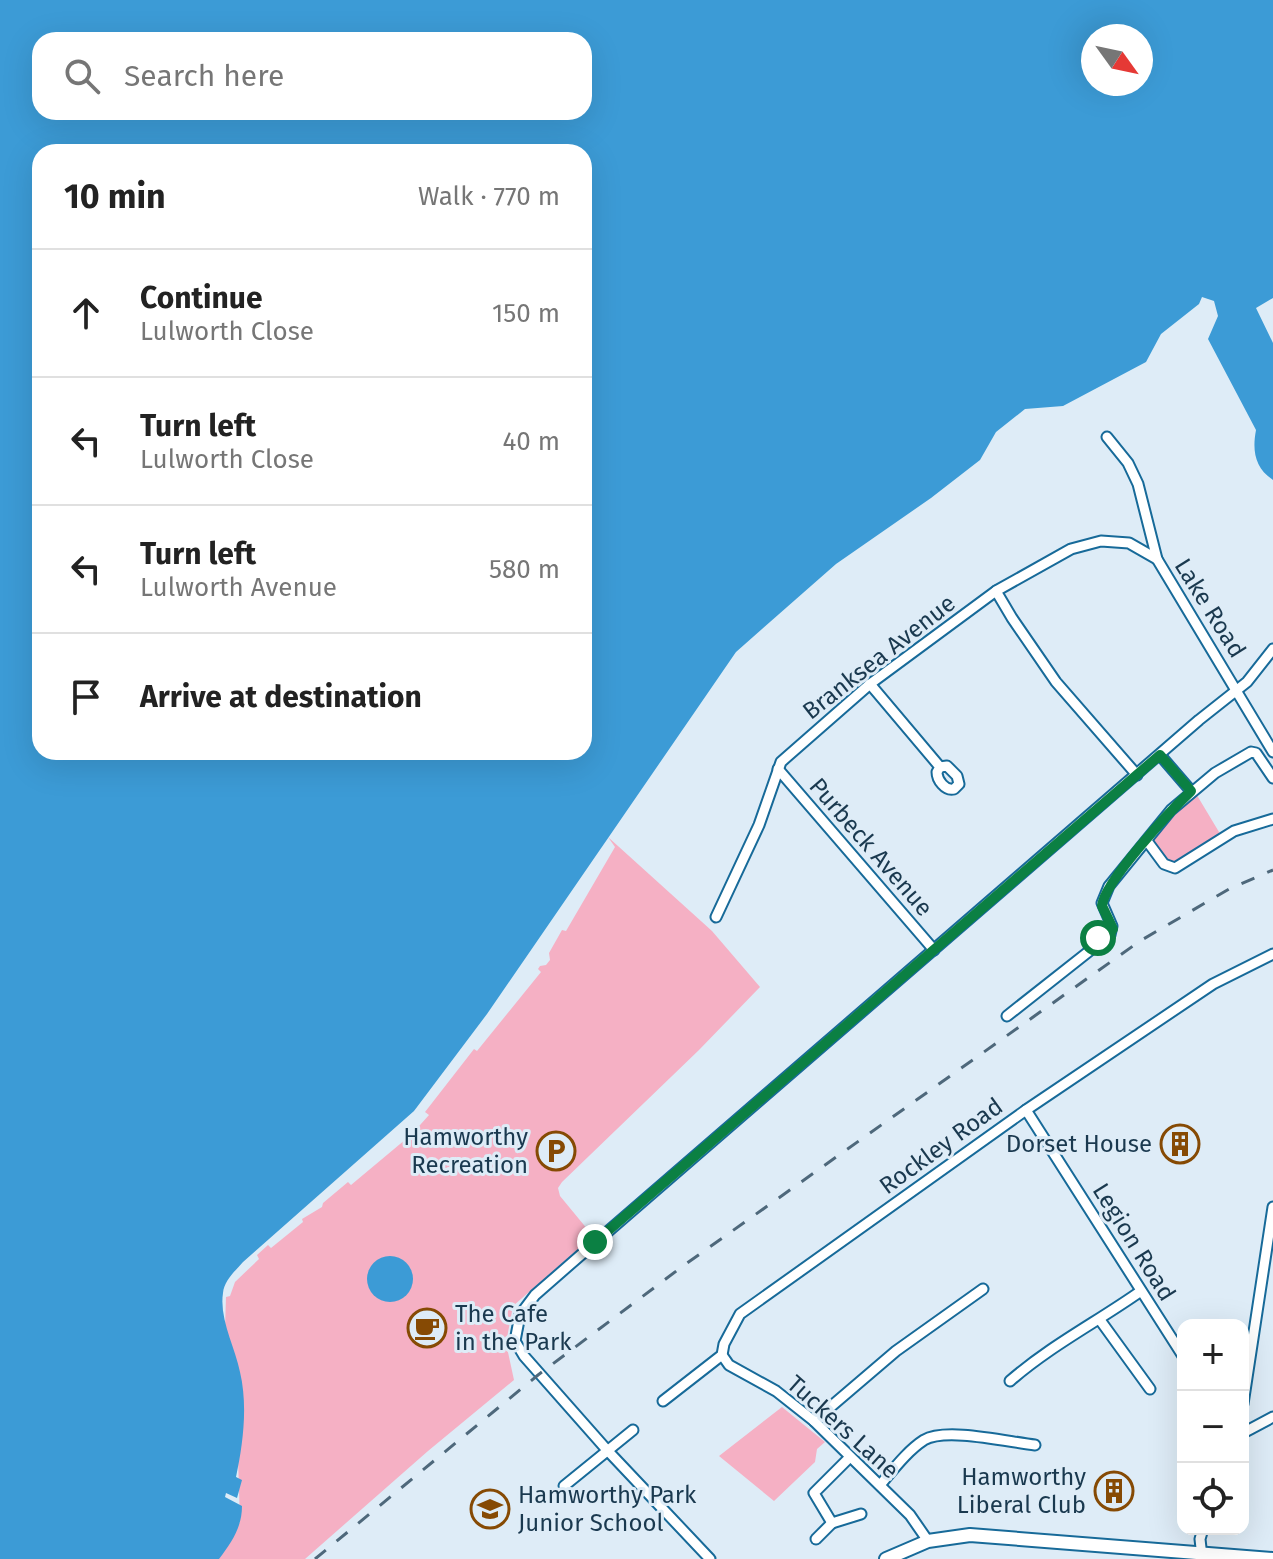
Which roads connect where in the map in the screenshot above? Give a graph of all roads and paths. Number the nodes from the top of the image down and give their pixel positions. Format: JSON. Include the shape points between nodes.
{"nodes":[{"id":1,"x":1107,"y":437,"type":"dead end"},
{"id":2,"x":1157,"y":559,"type":"junction"},
{"id":3,"x":996,"y":591,"type":"junction"},
{"id":4,"x":1273,"y":649,"type":"edge"},
{"id":5,"x":870,"y":684,"type":"junction"},
{"id":6,"x":1237,"y":690,"type":"junction"},
{"id":7,"x":1273,"y":752,"type":"edge"},
{"id":8,"x":1160,"y":755,"type":"junction"},
{"id":9,"x":940,"y":767,"type":"dead end"},
{"id":10,"x":778,"y":769,"type":"junction"},
{"id":11,"x":1137,"y":775,"type":"junction"},
{"id":12,"x":1273,"y":778,"type":"edge"},
{"id":13,"x":1191,"y":791,"type":"junction"},
{"id":14,"x":1273,"y":819,"type":"edge"},
{"id":15,"x":1147,"y":841,"type":"junction"},
{"id":16,"x":716,"y":917,"type":"dead end"},
{"id":17,"x":1091,"y":930,"type":"dead end"},
{"id":18,"x":1100,"y":939,"type":"junction"},
{"id":19,"x":934,"y":950,"type":"junction"},
{"id":20,"x":1273,"y":954,"type":"edge"},
{"id":21,"x":1007,"y":1016,"type":"dead end"},
{"id":22,"x":1026,"y":1110,"type":"junction"},
{"id":23,"x":1273,"y":1207,"type":"edge"},
{"id":24,"x":983,"y":1289,"type":"dead end"},
{"id":25,"x":1141,"y":1291,"type":"junction"},
{"id":26,"x":1100,"y":1320,"type":"junction"},
{"id":27,"x":1177,"y":1347,"type":"edge"},
{"id":28,"x":722,"y":1355,"type":"junction"},
{"id":29,"x":1010,"y":1381,"type":"dead end"},
{"id":30,"x":1150,"y":1389,"type":"dead end"},
{"id":31,"x":1245,"y":1391,"type":"edge"},
{"id":32,"x":663,"y":1401,"type":"dead end"},
{"id":33,"x":1273,"y":1417,"type":"edge"},
{"id":34,"x":814,"y":1421,"type":"junction"},
{"id":35,"x":633,"y":1430,"type":"dead end"},
{"id":36,"x":1249,"y":1430,"type":"edge"},
{"id":37,"x":1035,"y":1445,"type":"dead end"},
{"id":38,"x":607,"y":1450,"type":"junction"},
{"id":39,"x":850,"y":1457,"type":"junction"},
{"id":40,"x":880,"y":1485,"type":"junction"},
{"id":41,"x":564,"y":1486,"type":"dead end"},
{"id":42,"x":861,"y":1514,"type":"dead end"},
{"id":43,"x":832,"y":1523,"type":"junction"},
{"id":44,"x":1203,"y":1535,"type":"edge"},
{"id":45,"x":816,"y":1539,"type":"dead end"},
{"id":46,"x":928,"y":1541,"type":"junction"},
{"id":47,"x":1201,"y":1555,"type":"edge"},
{"id":48,"x":710,"y":1559,"type":"edge"},
{"id":49,"x":886,"y":1559,"type":"edge"},
{"id":50,"x":1272,"y":1559,"type":"edge"}],
"edges":[{"from":1,"to":2,"type":"street","name":"Lake Road","via":[[1138,484]]},
{"from":2,"to":3,"type":"street","name":"Branksea Avenue","via":[[1129,543],[1101,541],[1071,549]]},
{"from":2,"to":6,"type":"street","name":"Lake Road"},
{"from":3,"to":5,"type":"street","name":"Branksea Avenue"},
{"from":3,"to":11,"type":"street","via":[[1056,682]]},
{"from":4,"to":6,"type":"street"},
{"from":5,"to":9,"type":"street"},
{"from":5,"to":10,"type":"street","name":"Branksea Avenue"},
{"from":6,"to":7,"type":"street","name":"Lake Road"},
{"from":6,"to":8,"type":"street"},
{"from":8,"to":11,"type":"street"},
{"from":8,"to":13,"type":"street"},
{"from":10,"to":16,"type":"street","name":"Branksea Avenue","via":[[755,836]]},
{"from":10,"to":19,"type":"street","name":"Purbeck Avenue"},
{"from":11,"to":19,"type":"street"},
{"from":12,"to":13,"type":"street","via":[[1251,752]]},
{"from":13,"to":15,"type":"street"},
{"from":14,"to":15,"type":"street","via":[[1234,831],[1175,868],[1166,866]]},
{"from":15,"to":18,"type":"street","via":[[1103,898],[1113,929]]},
{"from":17,"to":18,"type":"street"},
{"from":18,"to":21,"type":"street"},
{"from":19,"to":38,"type":"street","via":[[535,1295],[520,1315],[515,1341],[538,1375]]},
{"from":20,"to":22,"type":"street","name":"Rockley Road","via":[[1213,984]]},
{"from":22,"to":25,"type":"street","name":"Legion Road"},
{"from":22,"to":28,"type":"street","name":"Rockley Road","via":[[740,1314]]},
{"from":23,"to":31,"type":"street"},
{"from":24,"to":34,"type":"street","via":[[896,1351]]},
{"from":25,"to":26,"type":"street"},
{"from":25,"to":27,"type":"street","name":"Legion Road"},
{"from":26,"to":29,"type":"street","via":[[1037,1357]]},
{"from":26,"to":30,"type":"street"},
{"from":28,"to":32,"type":"street","name":"Rockley Road"},
{"from":28,"to":34,"type":"street","name":"Tuckers Lane","via":[[729,1365],[776,1391]]},
{"from":33,"to":36,"type":"street"},
{"from":34,"to":39,"type":"street","name":"Tuckers Lane"},
{"from":35,"to":38,"type":"street"},
{"from":37,"to":40,"type":"street","via":[[935,1435]]},
{"from":38,"to":41,"type":"street"},
{"from":38,"to":48,"type":"street"},
{"from":39,"to":40,"type":"street","name":"Tuckers Lane"},
{"from":39,"to":43,"type":"street","via":[[814,1493]]},
{"from":40,"to":46,"type":"street","name":"Tuckers Lane"},
{"from":42,"to":43,"type":"street"},
{"from":43,"to":45,"type":"street"},
{"from":44,"to":47,"type":"street"},
{"from":46,"to":47,"type":"main road","via":[[970,1535]]},
{"from":46,"to":49,"type":"main road"},
{"from":47,"to":50,"type":"main road"}]}
